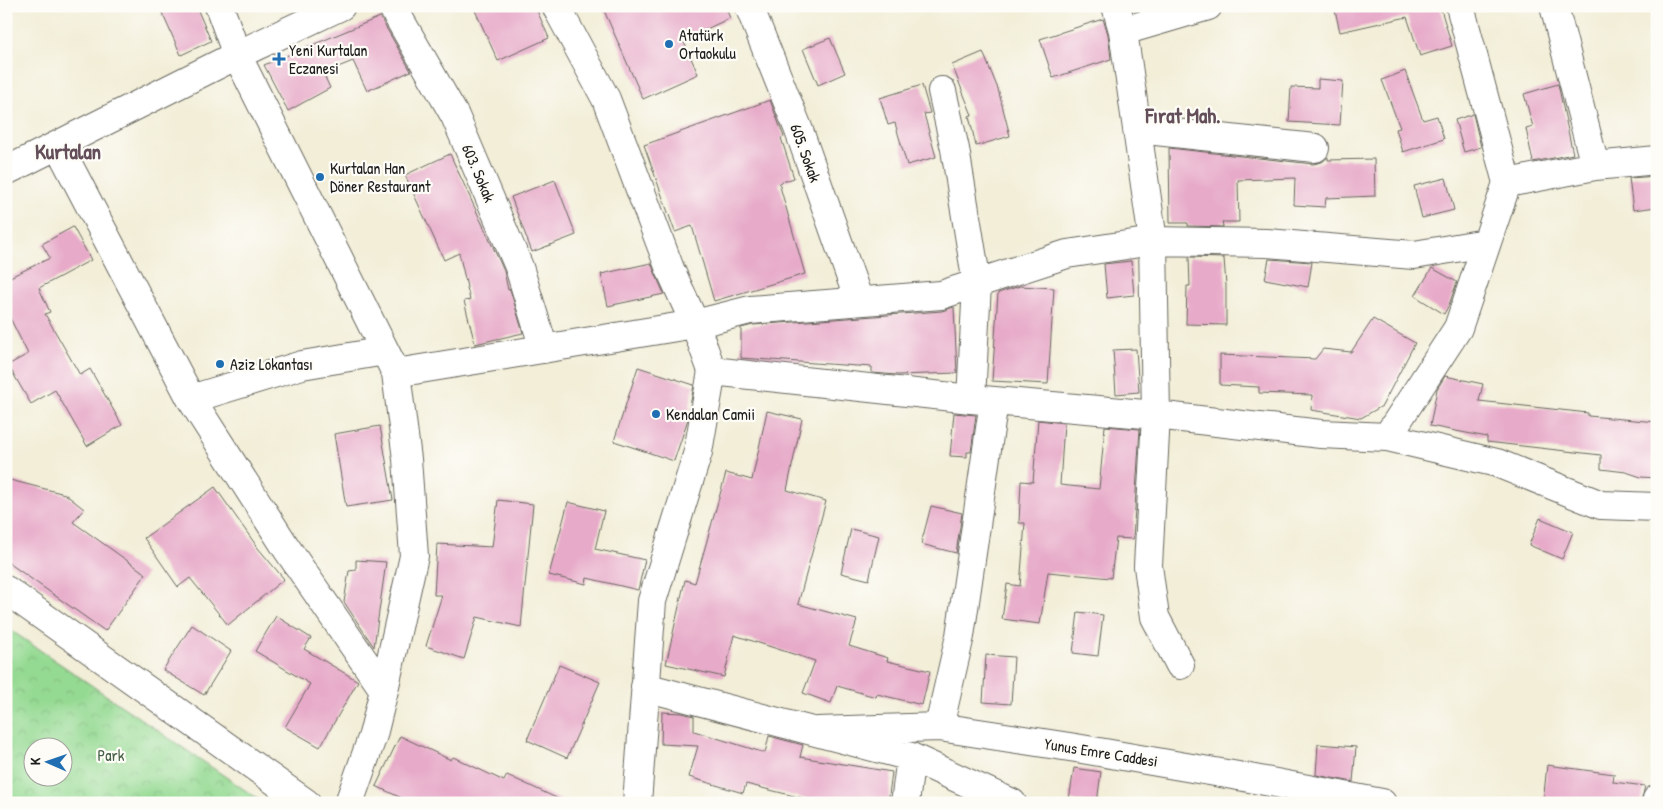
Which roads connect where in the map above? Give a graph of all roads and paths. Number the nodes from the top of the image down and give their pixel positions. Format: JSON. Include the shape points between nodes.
{"nodes":[{"id":1,"x":219,"y":6,"type":"edge"},
{"id":2,"x":342,"y":6,"type":"edge"},
{"id":3,"x":392,"y":6,"type":"edge"},
{"id":4,"x":556,"y":6,"type":"edge"},
{"id":5,"x":749,"y":6,"type":"edge"},
{"id":6,"x":1208,"y":6,"type":"edge"},
{"id":7,"x":1460,"y":6,"type":"edge"},
{"id":8,"x":1554,"y":6,"type":"edge"},
{"id":9,"x":1120,"y":19,"type":"edge"},
{"id":10,"x":237,"y":55,"type":"junction"},
{"id":11,"x":942,"y":91,"type":"dead end"},
{"id":12,"x":1137,"y":128,"type":"junction"},
{"id":13,"x":58,"y":144,"type":"junction"},
{"id":14,"x":1315,"y":148,"type":"dead end"},
{"id":15,"x":1657,"y":160,"type":"edge"},
{"id":16,"x":1595,"y":166,"type":"junction"},
{"id":17,"x":6,"y":170,"type":"edge"},
{"id":18,"x":1507,"y":183,"type":"junction"},
{"id":19,"x":1153,"y":241,"type":"junction"},
{"id":20,"x":1486,"y":243,"type":"junction"},
{"id":21,"x":977,"y":284,"type":"junction"},
{"id":22,"x":859,"y":301,"type":"junction"},
{"id":23,"x":695,"y":324,"type":"junction"},
{"id":24,"x":544,"y":349,"type":"junction"},
{"id":25,"x":391,"y":362,"type":"junction"},
{"id":26,"x":712,"y":371,"type":"junction"},
{"id":27,"x":191,"y":399,"type":"junction"},
{"id":28,"x":983,"y":400,"type":"junction"},
{"id":29,"x":1156,"y":415,"type":"junction"},
{"id":30,"x":1387,"y":437,"type":"junction"},
{"id":31,"x":1657,"y":507,"type":"edge"},
{"id":32,"x":6,"y":590,"type":"edge"},
{"id":33,"x":1180,"y":664,"type":"dead end"},
{"id":34,"x":645,"y":687,"type":"junction"},
{"id":35,"x":384,"y":690,"type":"junction"},
{"id":36,"x":940,"y":727,"type":"junction"},
{"id":37,"x":818,"y":731,"type":"junction"},
{"id":38,"x":911,"y":757,"type":"junction"},
{"id":39,"x":1657,"y":799,"type":"edge"},
{"id":40,"x":306,"y":803,"type":"edge"},
{"id":41,"x":348,"y":803,"type":"edge"},
{"id":42,"x":637,"y":803,"type":"edge"},
{"id":43,"x":906,"y":803,"type":"edge"},
{"id":44,"x":1012,"y":803,"type":"edge"},
{"id":45,"x":1382,"y":803,"type":"edge"},
{"id":46,"x":1656,"y":803,"type":"edge"}],
"edges":[{"from":1,"to":10,"type":"street"},
{"from":2,"to":10,"type":"street"},
{"from":3,"to":24,"type":"street","name":"603. Sokak","via":[[454,116],[519,267]]},
{"from":4,"to":23,"type":"street","via":[[606,99],[670,269]]},
{"from":5,"to":22,"type":"street","name":"605. Sokak","via":[[798,128]]},
{"from":6,"to":9,"type":"street"},
{"from":7,"to":18,"type":"street"},
{"from":8,"to":16,"type":"street"},
{"from":9,"to":12,"type":"street"},
{"from":10,"to":13,"type":"street"},
{"from":10,"to":25,"type":"street"},
{"from":11,"to":21,"type":"street"},
{"from":12,"to":14,"type":"street"},
{"from":12,"to":19,"type":"street"},
{"from":13,"to":17,"type":"street"},
{"from":13,"to":27,"type":"street"},
{"from":15,"to":16,"type":"street"},
{"from":16,"to":18,"type":"street"},
{"from":18,"to":20,"type":"street"},
{"from":19,"to":20,"type":"street","via":[[1267,243],[1414,255]]},
{"from":19,"to":21,"type":"street","via":[[1067,254]]},
{"from":19,"to":29,"type":"street"},
{"from":20,"to":30,"type":"street","via":[[1458,328]]},
{"from":21,"to":22,"type":"street","via":[[941,295]]},
{"from":21,"to":28,"type":"street"},
{"from":22,"to":23,"type":"street","via":[[750,310]]},
{"from":23,"to":24,"type":"street"},
{"from":23,"to":26,"type":"street"},
{"from":24,"to":25,"type":"street"},
{"from":25,"to":27,"type":"street","via":[[302,365]]},
{"from":25,"to":35,"type":"street","via":[[407,459],[414,556]]},
{"from":26,"to":28,"type":"street"},
{"from":26,"to":34,"type":"street","via":[[698,452],[652,601]]},
{"from":27,"to":35,"type":"street","via":[[287,549]]},
{"from":28,"to":29,"type":"street"},
{"from":28,"to":36,"type":"street","via":[[960,636]]},
{"from":29,"to":30,"type":"street","via":[[1321,434]]},
{"from":29,"to":33,"type":"street","via":[[1148,566],[1155,617]]},
{"from":30,"to":31,"type":"street","via":[[1497,463],[1601,505]]},
{"from":32,"to":40,"type":"street"},
{"from":34,"to":37,"type":"street"},
{"from":34,"to":42,"type":"street"},
{"from":35,"to":41,"type":"street","via":[[373,735]]},
{"from":36,"to":37,"type":"street","name":"Yunus Emre Caddesi"},
{"from":36,"to":45,"type":"street","name":"Yunus Emre Caddesi"},
{"from":37,"to":38,"type":"street"},
{"from":38,"to":43,"type":"street"},
{"from":38,"to":44,"type":"street"},
{"from":39,"to":46,"type":"street"}]}
